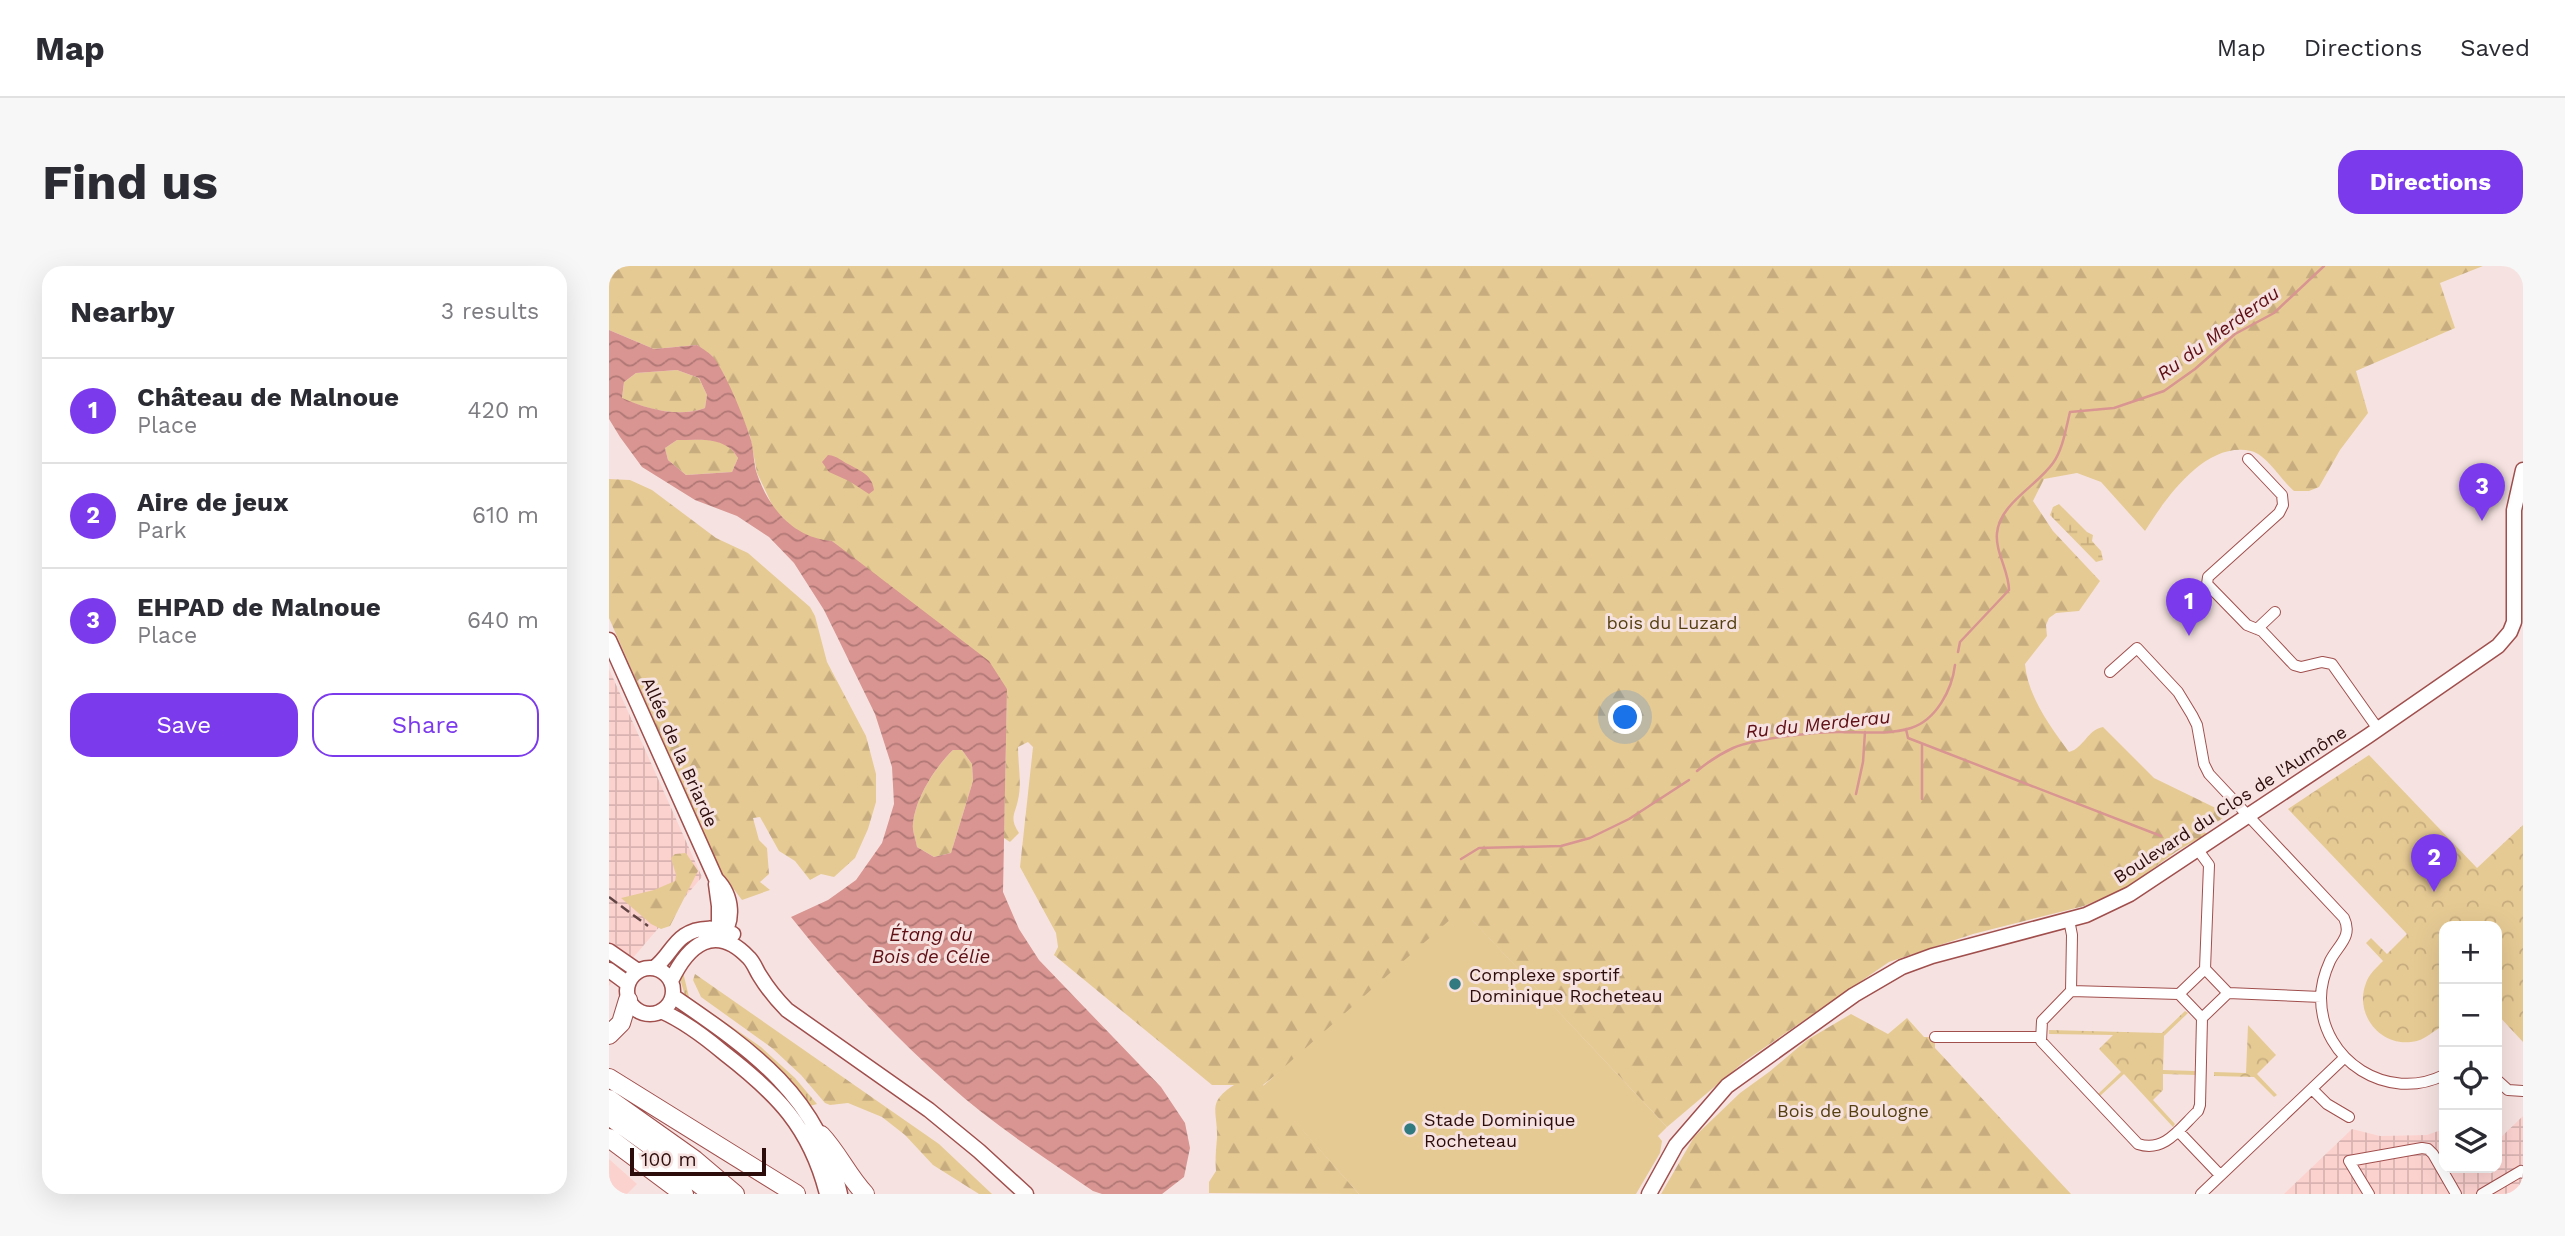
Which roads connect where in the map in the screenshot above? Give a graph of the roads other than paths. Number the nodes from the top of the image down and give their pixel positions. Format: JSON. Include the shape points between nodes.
{"nodes":[{"id":1,"x":2248,"y":459,"type":"dead end"},
{"id":2,"x":2523,"y":470,"type":"edge"},
{"id":3,"x":2519,"y":510,"type":"edge"},
{"id":4,"x":2275,"y":612,"type":"dead end"},
{"id":5,"x":2519,"y":625,"type":"edge"},
{"id":6,"x":2257,"y":629,"type":"junction"},
{"id":7,"x":609,"y":640,"type":"edge"},
{"id":8,"x":2110,"y":672,"type":"dead end"},
{"id":9,"x":2378,"y":729,"type":"junction"},
{"id":10,"x":2248,"y":817,"type":"junction"},
{"id":11,"x":2198,"y":850,"type":"junction"},
{"id":12,"x":716,"y":879,"type":"junction"},
{"id":13,"x":718,"y":902,"type":"junction"},
{"id":14,"x":2069,"y":920,"type":"junction"},
{"id":15,"x":692,"y":932,"type":"junction"},
{"id":16,"x":722,"y":933,"type":"junction"},
{"id":17,"x":609,"y":951,"type":"edge"},
{"id":18,"x":654,"y":968,"type":"junction"},
{"id":19,"x":2206,"y":969,"type":"junction"},
{"id":20,"x":609,"y":970,"type":"edge"},
{"id":21,"x":638,"y":971,"type":"junction"},
{"id":22,"x":672,"y":989,"type":"junction"},
{"id":23,"x":2071,"y":991,"type":"junction"},
{"id":24,"x":628,"y":992,"type":"junction"},
{"id":25,"x":2228,"y":993,"type":"junction"},
{"id":26,"x":2179,"y":994,"type":"junction"},
{"id":27,"x":2321,"y":997,"type":"junction"},
{"id":28,"x":661,"y":1011,"type":"junction"},
{"id":29,"x":2202,"y":1018,"type":"junction"},
{"id":30,"x":609,"y":1035,"type":"edge"},
{"id":31,"x":1935,"y":1037,"type":"dead end"},
{"id":32,"x":2041,"y":1037,"type":"junction"},
{"id":33,"x":2344,"y":1058,"type":"junction"},
{"id":34,"x":2439,"y":1077,"type":"edge"},
{"id":35,"x":609,"y":1078,"type":"edge"},
{"id":36,"x":2502,"y":1085,"type":"edge"},
{"id":37,"x":2312,"y":1089,"type":"junction"},
{"id":38,"x":2523,"y":1091,"type":"edge"},
{"id":39,"x":609,"y":1099,"type":"edge"},
{"id":40,"x":609,"y":1116,"type":"edge"},
{"id":41,"x":2349,"y":1117,"type":"dead end"},
{"id":42,"x":2178,"y":1131,"type":"junction"},
{"id":43,"x":821,"y":1135,"type":"junction"},
{"id":44,"x":609,"y":1138,"type":"edge"},
{"id":45,"x":2439,"y":1150,"type":"edge"},
{"id":46,"x":2433,"y":1154,"type":"junction"},
{"id":47,"x":636,"y":1157,"type":"junction"},
{"id":48,"x":2523,"y":1173,"type":"edge"},
{"id":49,"x":2220,"y":1175,"type":"junction"},
{"id":50,"x":666,"y":1194,"type":"edge"},
{"id":51,"x":684,"y":1194,"type":"edge"},
{"id":52,"x":712,"y":1194,"type":"edge"},
{"id":53,"x":735,"y":1194,"type":"edge"},
{"id":54,"x":796,"y":1194,"type":"edge"},
{"id":55,"x":827,"y":1194,"type":"edge"},
{"id":56,"x":840,"y":1194,"type":"edge"},
{"id":57,"x":865,"y":1194,"type":"edge"},
{"id":58,"x":1026,"y":1194,"type":"edge"},
{"id":59,"x":1649,"y":1194,"type":"edge"},
{"id":60,"x":2201,"y":1194,"type":"edge"},
{"id":61,"x":2369,"y":1194,"type":"edge"},
{"id":62,"x":2456,"y":1194,"type":"edge"},
{"id":63,"x":2482,"y":1194,"type":"edge"}],
"edges":[{"from":1,"to":6,"type":"street","via":[[2282,495],[2283,505],[2207,584],[2247,625]]},
{"from":2,"to":3,"type":"street"},
{"from":3,"to":5,"type":"street"},
{"from":4,"to":6,"type":"street"},
{"from":5,"to":9,"type":"street","name":"Boulevard du Clos de l'Aumône","via":[[2498,646]]},
{"from":6,"to":9,"type":"street","via":[[2298,667],[2332,664]]},
{"from":7,"to":12,"type":"street","name":"Allée de la Briarde"},
{"from":8,"to":10,"type":"street","via":[[2137,648],[2178,692],[2195,719],[2206,769]]},
{"from":9,"to":10,"type":"street","name":"Boulevard du Clos de l'Aumône"},
{"from":10,"to":11,"type":"street","name":"Boulevard du Clos de l'Aumône"},
{"from":10,"to":27,"type":"street","via":[[2346,922],[2346,938],[2329,964]]},
{"from":11,"to":14,"type":"street","name":"Boulevard du Clos de l'Aumône","via":[[2121,899]]},
{"from":11,"to":19,"type":"street","via":[[2209,865]]},
{"from":12,"to":13,"type":"street","name":"Allée de la Briarde"},
{"from":12,"to":16,"type":"street","name":"Allée de la Briarde","via":[[730,909],[730,923]]},
{"from":13,"to":15,"type":"street"},
{"from":13,"to":16,"type":"street","name":"Allée de la Briarde"},
{"from":14,"to":23,"type":"street"},
{"from":14,"to":59,"type":"street","name":"Boulevard du Clos de l'Aumône","via":[[1932,956],[1863,989],[1727,1086],[1676,1145]]},
{"from":15,"to":16,"type":"street"},
{"from":15,"to":18,"type":"street"},
{"from":16,"to":22,"type":"street","via":[[690,951],[679,966]]},
{"from":16,"to":58,"type":"street","via":[[740,940],[769,990],[787,1010],[929,1110]]},
{"from":17,"to":21,"type":"street"},
{"from":18,"to":21,"type":"street"},
{"from":18,"to":22,"type":"street","via":[[661,970]]},
{"from":19,"to":25,"type":"street"},
{"from":19,"to":26,"type":"street"},
{"from":20,"to":24,"type":"street"},
{"from":21,"to":24,"type":"street"},
{"from":22,"to":28,"type":"street"},
{"from":22,"to":43,"type":"street","via":[[767,1067],[800,1102]]},
{"from":23,"to":26,"type":"street"},
{"from":23,"to":32,"type":"street","via":[[2042,1021]]},
{"from":24,"to":28,"type":"street","via":[[632,1006],[644,1013]]},
{"from":24,"to":30,"type":"highway","via":[[621,1023]]},
{"from":25,"to":27,"type":"street"},
{"from":25,"to":29,"type":"street"},
{"from":26,"to":29,"type":"street"},
{"from":27,"to":33,"type":"street","via":[[2326,1029]]},
{"from":28,"to":55,"type":"street","via":[[716,1046],[782,1104],[811,1146]]},
{"from":29,"to":42,"type":"street","via":[[2200,1105]]},
{"from":31,"to":32,"type":"street"},
{"from":32,"to":42,"type":"street","via":[[2138,1144],[2157,1147]]},
{"from":33,"to":34,"type":"street","via":[[2361,1072],[2391,1083],[2422,1083]]},
{"from":33,"to":37,"type":"street"},
{"from":35,"to":54,"type":"highway"},
{"from":36,"to":38,"type":"street"},
{"from":37,"to":41,"type":"street"},
{"from":37,"to":49,"type":"street"},
{"from":39,"to":53,"type":"highway"},
{"from":40,"to":52,"type":"highway"},
{"from":42,"to":49,"type":"street"},
{"from":43,"to":56,"type":"street"},
{"from":43,"to":57,"type":"highway"},
{"from":44,"to":47,"type":"highway"},
{"from":45,"to":46,"type":"street"},
{"from":46,"to":61,"type":"street","via":[[2422,1147],[2350,1161]]},
{"from":46,"to":62,"type":"street"},
{"from":47,"to":50,"type":"highway","via":[[643,1172]]},
{"from":47,"to":51,"type":"highway"},
{"from":48,"to":63,"type":"street"},
{"from":49,"to":60,"type":"street"}]}
